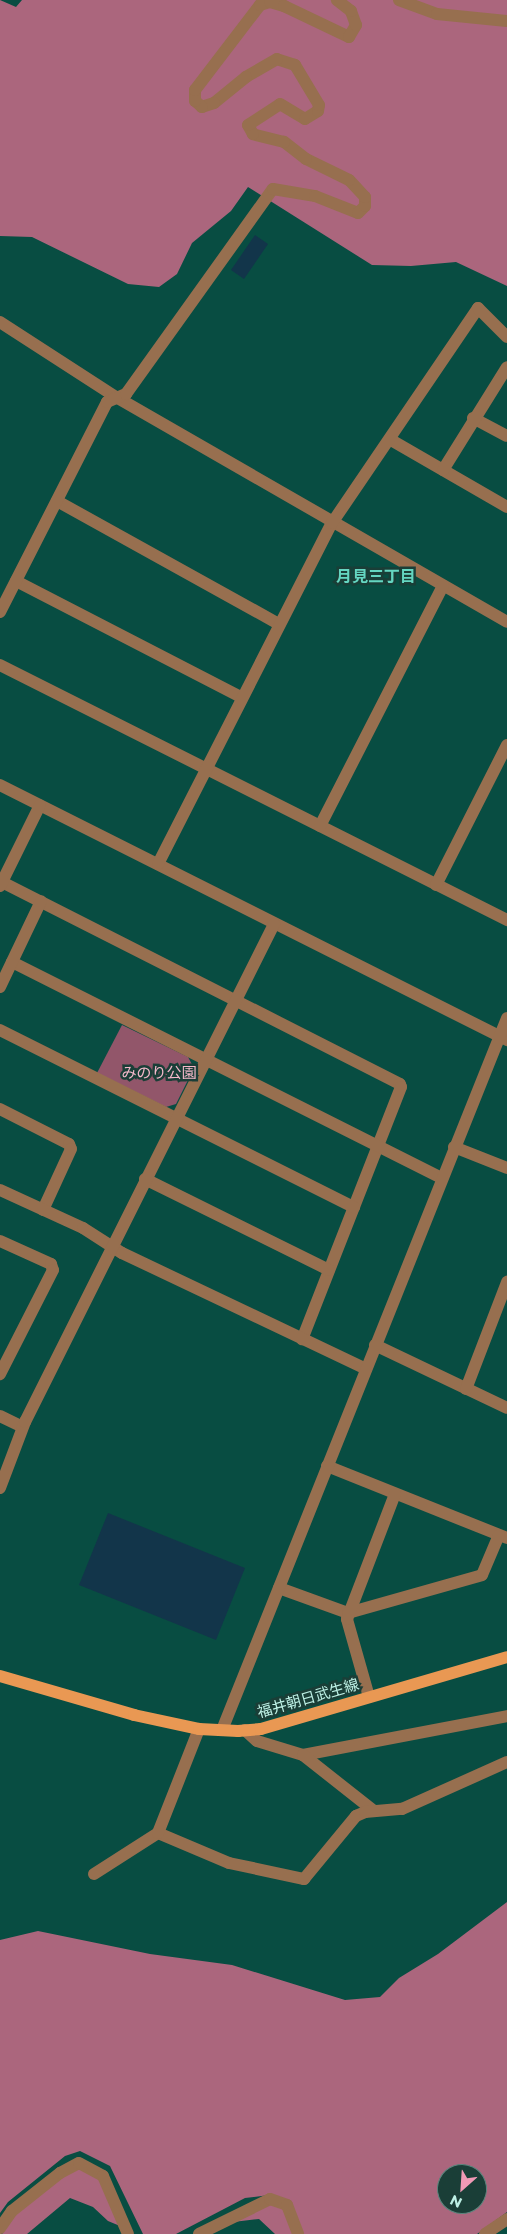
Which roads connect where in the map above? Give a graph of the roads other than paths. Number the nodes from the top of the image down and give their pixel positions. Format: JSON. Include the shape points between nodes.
{"nodes":[{"id":1,"x":337,"y":0,"type":"edge"},
{"id":2,"x":399,"y":0,"type":"edge"},
{"id":3,"x":507,"y":21,"type":"edge"},
{"id":4,"x":0,"y":322,"type":"edge"},
{"id":5,"x":507,"y":337,"type":"edge"},
{"id":6,"x":507,"y":367,"type":"edge"},
{"id":7,"x":116,"y":397,"type":"junction"},
{"id":8,"x":473,"y":418,"type":"junction"},
{"id":9,"x":507,"y":436,"type":"edge"},
{"id":10,"x":391,"y":440,"type":"junction"},
{"id":11,"x":443,"y":470,"type":"junction"},
{"id":12,"x":57,"y":501,"type":"junction"},
{"id":13,"x":507,"y":507,"type":"edge"},
{"id":14,"x":332,"y":523,"type":"junction"},
{"id":15,"x":16,"y":581,"type":"junction"},
{"id":16,"x":442,"y":586,"type":"junction"},
{"id":17,"x":0,"y":612,"type":"edge"},
{"id":18,"x":506,"y":619,"type":"edge"},
{"id":19,"x":279,"y":624,"type":"junction"},
{"id":20,"x":0,"y":665,"type":"edge"},
{"id":21,"x":242,"y":697,"type":"junction"},
{"id":22,"x":507,"y":745,"type":"edge"},
{"id":23,"x":205,"y":768,"type":"junction"},
{"id":24,"x":2,"y":790,"type":"edge"},
{"id":25,"x":40,"y":805,"type":"junction"},
{"id":26,"x":320,"y":826,"type":"junction"},
{"id":27,"x":158,"y":864,"type":"junction"},
{"id":28,"x":1,"y":884,"type":"edge"},
{"id":29,"x":436,"y":885,"type":"junction"},
{"id":30,"x":41,"y":901,"type":"junction"},
{"id":31,"x":507,"y":920,"type":"edge"},
{"id":32,"x":274,"y":924,"type":"junction"},
{"id":33,"x":12,"y":962,"type":"junction"},
{"id":34,"x":0,"y":987,"type":"edge"},
{"id":35,"x":236,"y":999,"type":"junction"},
{"id":36,"x":507,"y":1018,"type":"edge"},
{"id":37,"x":0,"y":1030,"type":"edge"},
{"id":38,"x":503,"y":1038,"type":"edge"},
{"id":39,"x":206,"y":1058,"type":"junction"},
{"id":40,"x":0,"y":1109,"type":"edge"},
{"id":41,"x":176,"y":1118,"type":"junction"},
{"id":42,"x":378,"y":1147,"type":"junction"},
{"id":43,"x":454,"y":1147,"type":"junction"},
{"id":44,"x":507,"y":1168,"type":"edge"},
{"id":45,"x":441,"y":1178,"type":"junction"},
{"id":46,"x":145,"y":1179,"type":"junction"},
{"id":47,"x":0,"y":1190,"type":"edge"},
{"id":48,"x":354,"y":1207,"type":"junction"},
{"id":49,"x":43,"y":1210,"type":"junction"},
{"id":50,"x":0,"y":1240,"type":"edge"},
{"id":51,"x":113,"y":1248,"type":"junction"},
{"id":52,"x":329,"y":1270,"type":"junction"},
{"id":53,"x":507,"y":1282,"type":"edge"},
{"id":54,"x":302,"y":1338,"type":"junction"},
{"id":55,"x":375,"y":1345,"type":"junction"},
{"id":56,"x":366,"y":1369,"type":"junction"},
{"id":57,"x":0,"y":1374,"type":"edge"},
{"id":58,"x":466,"y":1389,"type":"junction"},
{"id":59,"x":507,"y":1408,"type":"edge"},
{"id":60,"x":0,"y":1416,"type":"edge"},
{"id":61,"x":23,"y":1427,"type":"junction"},
{"id":62,"x":327,"y":1466,"type":"junction"},
{"id":63,"x":0,"y":1488,"type":"edge"},
{"id":64,"x":395,"y":1494,"type":"junction"},
{"id":65,"x":503,"y":1536,"type":"edge"},
{"id":66,"x":279,"y":1588,"type":"junction"},
{"id":67,"x":348,"y":1613,"type":"junction"},
{"id":68,"x":507,"y":1657,"type":"edge"},
{"id":69,"x":0,"y":1676,"type":"edge"},
{"id":70,"x":369,"y":1697,"type":"junction"},
{"id":71,"x":507,"y":1716,"type":"edge"},
{"id":72,"x":199,"y":1728,"type":"junction"},
{"id":73,"x":222,"y":1730,"type":"junction"},
{"id":74,"x":245,"y":1730,"type":"junction"},
{"id":75,"x":302,"y":1755,"type":"junction"},
{"id":76,"x":507,"y":1762,"type":"edge"},
{"id":77,"x":374,"y":1811,"type":"junction"},
{"id":78,"x":158,"y":1834,"type":"junction"},
{"id":79,"x":94,"y":1874,"type":"dead end"},
{"id":80,"x":507,"y":2219,"type":"edge"},
{"id":81,"x":0,"y":2228,"type":"edge"},
{"id":82,"x":128,"y":2234,"type":"edge"},
{"id":83,"x":199,"y":2234,"type":"edge"},
{"id":84,"x":298,"y":2234,"type":"edge"},
{"id":85,"x":485,"y":2234,"type":"edge"}],
"edges":[{"from":1,"to":7,"type":"street","via":[[351,12],[356,25],[349,37],[284,6],[270,2],[260,5],[195,90],[195,101],[202,107],[214,103],[246,77],[277,59],[295,65],[319,105],[318,111],[305,118],[280,104],[248,125],[253,134],[284,142],[306,159],[348,180],[365,197],[366,206],[358,213],[315,196],[273,189],[126,394]]},
{"from":2,"to":3,"type":"street","via":[[437,14]]},
{"from":4,"to":7,"type":"street"},
{"from":5,"to":10,"type":"street","via":[[478,308]]},
{"from":6,"to":8,"type":"street"},
{"from":7,"to":12,"type":"street","via":[[107,402]]},
{"from":7,"to":14,"type":"street"},
{"from":8,"to":9,"type":"street"},
{"from":8,"to":11,"type":"street"},
{"from":10,"to":11,"type":"street"},
{"from":10,"to":14,"type":"street"},
{"from":11,"to":13,"type":"street"},
{"from":12,"to":15,"type":"street"},
{"from":12,"to":19,"type":"street"},
{"from":14,"to":16,"type":"street"},
{"from":14,"to":19,"type":"street"},
{"from":15,"to":17,"type":"street"},
{"from":15,"to":21,"type":"street"},
{"from":16,"to":18,"type":"street"},
{"from":16,"to":26,"type":"street"},
{"from":19,"to":21,"type":"street"},
{"from":20,"to":23,"type":"street"},
{"from":21,"to":23,"type":"street"},
{"from":22,"to":29,"type":"street"},
{"from":23,"to":26,"type":"street"},
{"from":23,"to":27,"type":"street"},
{"from":24,"to":25,"type":"street"},
{"from":25,"to":27,"type":"street"},
{"from":25,"to":28,"type":"street"},
{"from":26,"to":29,"type":"street"},
{"from":27,"to":32,"type":"street"},
{"from":28,"to":30,"type":"street"},
{"from":29,"to":31,"type":"street"},
{"from":30,"to":33,"type":"street"},
{"from":30,"to":35,"type":"street"},
{"from":32,"to":35,"type":"street"},
{"from":32,"to":38,"type":"street"},
{"from":33,"to":34,"type":"street"},
{"from":33,"to":39,"type":"street"},
{"from":35,"to":39,"type":"street"},
{"from":35,"to":42,"type":"street","via":[[400,1084]]},
{"from":36,"to":38,"type":"street"},
{"from":37,"to":41,"type":"street"},
{"from":38,"to":43,"type":"street"},
{"from":39,"to":41,"type":"street"},
{"from":39,"to":42,"type":"street"},
{"from":40,"to":49,"type":"street","via":[[69,1144],[71,1150]]},
{"from":41,"to":46,"type":"street"},
{"from":41,"to":48,"type":"street"},
{"from":42,"to":45,"type":"street"},
{"from":42,"to":48,"type":"street"},
{"from":43,"to":44,"type":"street"},
{"from":43,"to":45,"type":"street"},
{"from":45,"to":55,"type":"street"},
{"from":46,"to":51,"type":"street"},
{"from":46,"to":52,"type":"street"},
{"from":47,"to":49,"type":"street"},
{"from":48,"to":52,"type":"street"},
{"from":49,"to":51,"type":"street","via":[[83,1228]]},
{"from":50,"to":57,"type":"street","via":[[51,1264],[53,1270]]},
{"from":51,"to":54,"type":"street"},
{"from":51,"to":61,"type":"street"},
{"from":52,"to":54,"type":"street"},
{"from":53,"to":58,"type":"street"},
{"from":54,"to":56,"type":"street"},
{"from":55,"to":56,"type":"street"},
{"from":55,"to":58,"type":"street"},
{"from":56,"to":62,"type":"street"},
{"from":58,"to":59,"type":"street"},
{"from":60,"to":61,"type":"street"},
{"from":61,"to":63,"type":"street"},
{"from":62,"to":64,"type":"street"},
{"from":62,"to":66,"type":"street"},
{"from":64,"to":65,"type":"street"},
{"from":64,"to":67,"type":"street"},
{"from":65,"to":67,"type":"street","via":[[482,1575]]},
{"from":66,"to":67,"type":"street"},
{"from":66,"to":73,"type":"street"},
{"from":67,"to":70,"type":"street"},
{"from":68,"to":70,"type":"main road","name":"福井朝日武生線"},
{"from":69,"to":72,"type":"main road","name":"福井朝日武生線","via":[[134,1715]]},
{"from":70,"to":74,"type":"main road","name":"福井朝日武生線","via":[[261,1729]]},
{"from":71,"to":75,"type":"street"},
{"from":72,"to":73,"type":"main road","name":"福井朝日武生線"},
{"from":72,"to":78,"type":"street"},
{"from":73,"to":74,"type":"main road","name":"福井朝日武生線"},
{"from":74,"to":75,"type":"street","via":[[257,1741]]},
{"from":75,"to":77,"type":"street"},
{"from":76,"to":77,"type":"street","via":[[402,1809]]},
{"from":77,"to":78,"type":"street","via":[[356,1816],[347,1824],[304,1878],[229,1863]]},
{"from":78,"to":79,"type":"street"},
{"from":80,"to":85,"type":"street"},
{"from":81,"to":82,"type":"street","via":[[12,2211],[60,2173],[79,2163],[103,2176]]},
{"from":83,"to":84,"type":"street","via":[[270,2199],[287,2206]]}]}
